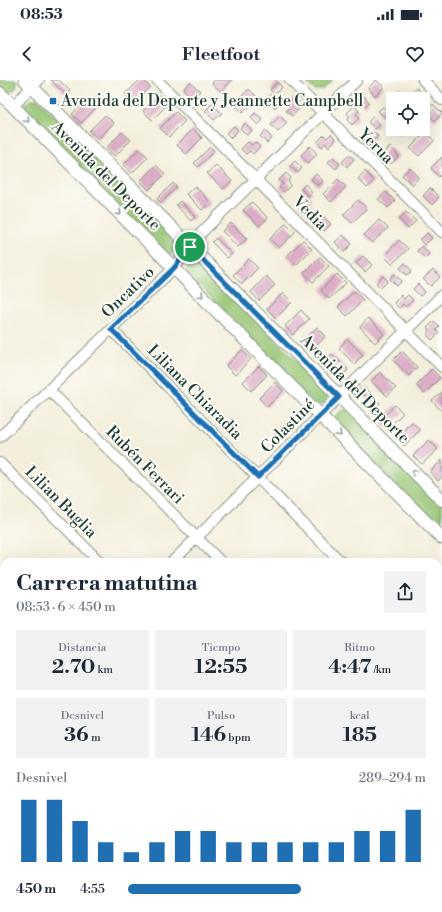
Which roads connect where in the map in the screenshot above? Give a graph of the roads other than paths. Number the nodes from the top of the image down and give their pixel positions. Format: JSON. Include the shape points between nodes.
{"nodes":[{"id":1,"x":157,"y":80,"type":"edge"},
{"id":2,"x":290,"y":80,"type":"edge"},
{"id":3,"x":357,"y":80,"type":"edge"},
{"id":4,"x":422,"y":80,"type":"edge"},
{"id":5,"x":32,"y":82,"type":"edge"},
{"id":6,"x":0,"y":93,"type":"edge"},
{"id":7,"x":442,"y":100,"type":"edge"},
{"id":8,"x":13,"y":106,"type":"junction"},
{"id":9,"x":323,"y":113,"type":"junction"},
{"id":10,"x":256,"y":179,"type":"junction"},
{"id":11,"x":442,"y":232,"type":"edge"},
{"id":12,"x":190,"y":247,"type":"junction"},
{"id":13,"x":174,"y":268,"type":"junction"},
{"id":14,"x":442,"y":295,"type":"edge"},
{"id":15,"x":111,"y":329,"type":"junction"},
{"id":16,"x":406,"y":331,"type":"junction"},
{"id":17,"x":442,"y":367,"type":"edge"},
{"id":18,"x":49,"y":390,"type":"junction"},
{"id":19,"x":339,"y":397,"type":"junction"},
{"id":20,"x":320,"y":415,"type":"junction"},
{"id":21,"x":0,"y":438,"type":"edge"},
{"id":22,"x":0,"y":462,"type":"edge"},
{"id":23,"x":258,"y":477,"type":"junction"},
{"id":24,"x":442,"y":500,"type":"edge"},
{"id":25,"x":196,"y":538,"type":"junction"},
{"id":26,"x":442,"y":538,"type":"edge"},
{"id":27,"x":96,"y":558,"type":"edge"},
{"id":28,"x":176,"y":558,"type":"edge"},
{"id":29,"x":217,"y":558,"type":"edge"},
{"id":30,"x":337,"y":558,"type":"edge"}],
"edges":[{"from":1,"to":10,"type":"street","name":"Vedia"},
{"from":2,"to":9,"type":"street","name":"Yerua"},
{"from":3,"to":9,"type":"street","name":"Oncativo"},
{"from":4,"to":7,"type":"street"},
{"from":5,"to":8,"type":"street"},
{"from":5,"to":12,"type":"street","name":"Avenida del Deporte"},
{"from":6,"to":8,"type":"street","name":"Avenida del Deporte"},
{"from":8,"to":13,"type":"street","name":"Avenida del Deporte","one_way":true},
{"from":9,"to":10,"type":"street","name":"Oncativo"},
{"from":9,"to":11,"type":"street","name":"Yerua"},
{"from":10,"to":12,"type":"street","name":"Oncativo"},
{"from":10,"to":16,"type":"street","name":"Vedia"},
{"from":12,"to":13,"type":"street","name":"Oncativo"},
{"from":12,"to":19,"type":"street","name":"Avenida del Deporte"},
{"from":13,"to":15,"type":"street","name":"Oncativo"},
{"from":13,"to":20,"type":"street","name":"Avenida del Deporte","one_way":true},
{"from":14,"to":16,"type":"street","name":"Colastiné"},
{"from":15,"to":18,"type":"street","name":"Oncativo"},
{"from":15,"to":23,"type":"street","name":"Liliana Chiaradia"},
{"from":16,"to":17,"type":"street","name":"Vedia"},
{"from":16,"to":19,"type":"street","name":"Colastiné"},
{"from":18,"to":21,"type":"street","name":"Oncativo"},
{"from":18,"to":25,"type":"street","name":"Rubén Ferrari"},
{"from":19,"to":20,"type":"street","name":"Colastiné"},
{"from":24,"to":19,"type":"street","name":"Avenida del Deporte","one_way":true},
{"from":20,"to":23,"type":"street","name":"Colastiné"},
{"from":20,"to":26,"type":"street","name":"Avenida del Deporte","one_way":true},
{"from":22,"to":27,"type":"street","name":"Lilian Buglia"},
{"from":23,"to":25,"type":"street","name":"Colastiné"},
{"from":23,"to":30,"type":"street","name":"Liliana Chiaradia"},
{"from":25,"to":28,"type":"street","name":"Colastiné"},
{"from":25,"to":29,"type":"street","name":"Rubén Ferrari"}]}
